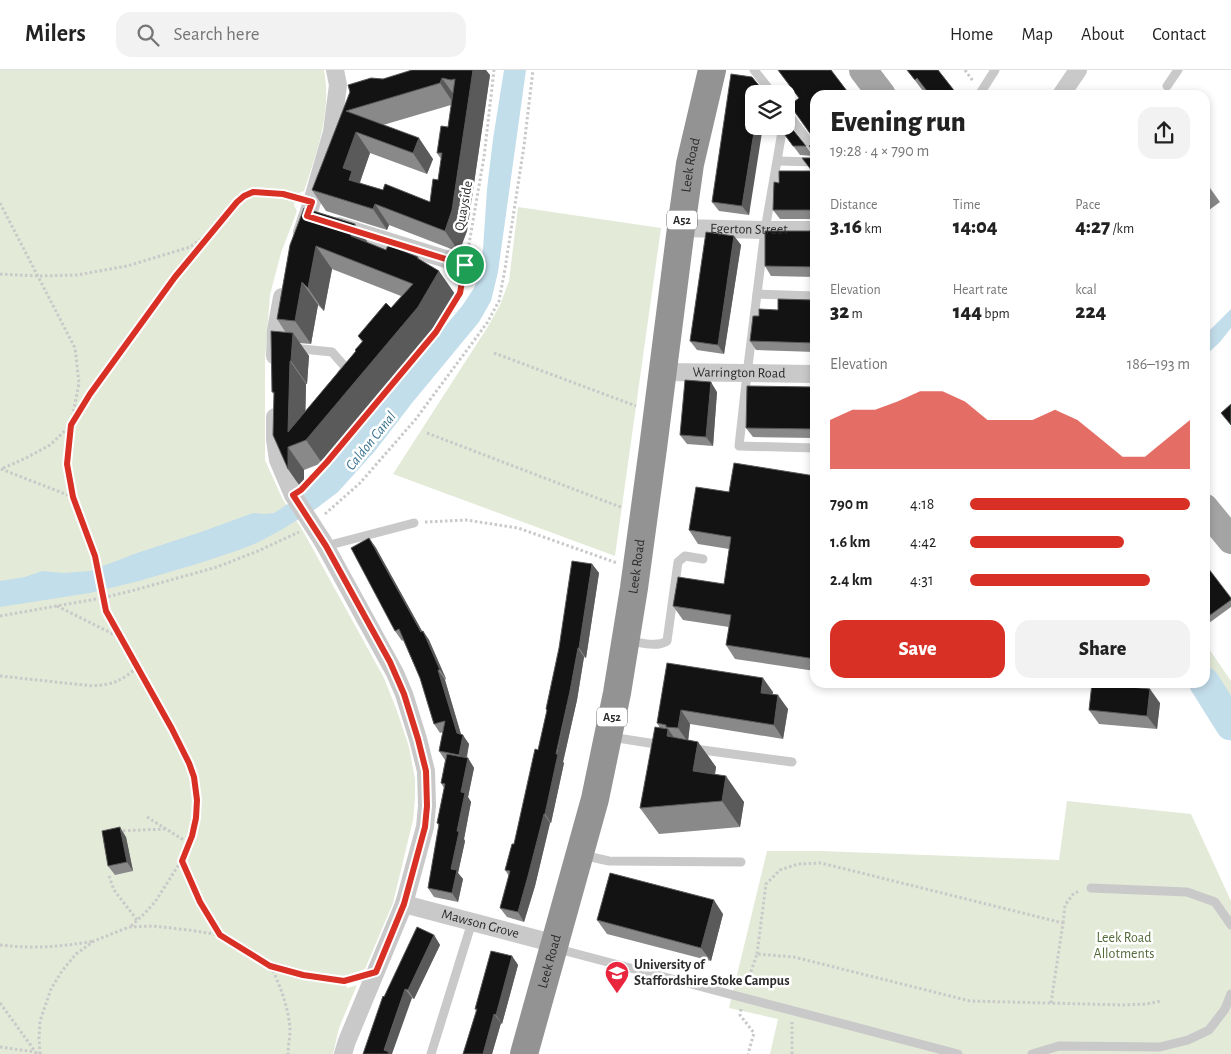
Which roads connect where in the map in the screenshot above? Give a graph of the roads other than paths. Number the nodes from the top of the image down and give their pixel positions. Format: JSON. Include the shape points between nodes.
{"nodes":[{"id":1,"x":712,"y":70,"type":"edge"},
{"id":2,"x":754,"y":70,"type":"edge"},
{"id":3,"x":863,"y":70,"type":"edge"},
{"id":4,"x":996,"y":70,"type":"edge"},
{"id":5,"x":1078,"y":70,"type":"edge"},
{"id":6,"x":1178,"y":70,"type":"edge"},
{"id":7,"x":336,"y":78,"type":"edge"},
{"id":8,"x":766,"y":85,"type":"edge"},
{"id":9,"x":357,"y":86,"type":"edge"},
{"id":10,"x":1167,"y":86,"type":"dead end"},
{"id":11,"x":878,"y":90,"type":"edge"},
{"id":12,"x":982,"y":90,"type":"edge"},
{"id":13,"x":1064,"y":90,"type":"edge"},
{"id":14,"x":795,"y":123,"type":"edge"},
{"id":15,"x":782,"y":135,"type":"edge"},
{"id":16,"x":810,"y":143,"type":"edge"},
{"id":17,"x":778,"y":161,"type":"junction"},
{"id":18,"x":810,"y":162,"type":"edge"},
{"id":19,"x":309,"y":209,"type":"junction"},
{"id":20,"x":681,"y":228,"type":"junction"},
{"id":21,"x":766,"y":230,"type":"junction"},
{"id":22,"x":810,"y":230,"type":"edge"},
{"id":23,"x":296,"y":250,"type":"edge"},
{"id":24,"x":465,"y":265,"type":"road end"},
{"id":25,"x":285,"y":285,"type":"edge"},
{"id":26,"x":757,"y":294,"type":"junction"},
{"id":27,"x":810,"y":296,"type":"edge"},
{"id":28,"x":276,"y":347,"type":"junction"},
{"id":29,"x":663,"y":372,"type":"junction"},
{"id":30,"x":274,"y":374,"type":"edge"},
{"id":31,"x":747,"y":374,"type":"junction"},
{"id":32,"x":810,"y":374,"type":"edge"},
{"id":33,"x":334,"y":383,"type":"edge"},
{"id":34,"x":275,"y":402,"type":"edge"},
{"id":35,"x":810,"y":448,"type":"edge"},
{"id":36,"x":1210,"y":514,"type":"edge"},
{"id":37,"x":414,"y":523,"type":"road end"},
{"id":38,"x":1231,"y":540,"type":"edge"},
{"id":39,"x":324,"y":543,"type":"junction"},
{"id":40,"x":704,"y":559,"type":"dead end"},
{"id":41,"x":625,"y":640,"type":"junction"},
{"id":42,"x":608,"y":736,"type":"junction"},
{"id":43,"x":669,"y":746,"type":"edge"},
{"id":44,"x":688,"y":748,"type":"edge"},
{"id":45,"x":792,"y":762,"type":"dead end"},
{"id":46,"x":580,"y":855,"type":"junction"},
{"id":47,"x":741,"y":862,"type":"dead end"},
{"id":48,"x":1091,"y":888,"type":"road end"},
{"id":49,"x":404,"y":904,"type":"junction"},
{"id":50,"x":472,"y":922,"type":"junction"},
{"id":51,"x":1231,"y":925,"type":"edge"},
{"id":52,"x":556,"y":944,"type":"junction"},
{"id":53,"x":1231,"y":994,"type":"edge"},
{"id":54,"x":343,"y":1054,"type":"edge"},
{"id":55,"x":431,"y":1054,"type":"edge"},
{"id":56,"x":524,"y":1054,"type":"edge"},
{"id":57,"x":958,"y":1054,"type":"edge"},
{"id":58,"x":1032,"y":1054,"type":"edge"}],
"edges":[{"from":1,"to":20,"type":"highway","name":"Leek Road","number":"A52","via":[[690,164]]},
{"from":2,"to":8,"type":"lane"},
{"from":3,"to":11,"type":"main road"},
{"from":4,"to":12,"type":"lane"},
{"from":5,"to":13,"type":"street"},
{"from":6,"to":10,"type":"lane"},
{"from":7,"to":9,"type":"street"},
{"from":7,"to":19,"type":"street","via":[[337,100],[332,132]]},
{"from":14,"to":16,"type":"lane"},
{"from":15,"to":17,"type":"lane"},
{"from":17,"to":18,"type":"lane"},
{"from":17,"to":21,"type":"lane"},
{"from":19,"to":23,"type":"street"},
{"from":19,"to":24,"type":"street"},
{"from":20,"to":21,"type":"street","name":"Egerton Street"},
{"from":20,"to":29,"type":"highway","name":"Leek Road","number":"A52"},
{"from":21,"to":22,"type":"street","name":"Egerton Street"},
{"from":21,"to":26,"type":"lane"},
{"from":25,"to":28,"type":"street"},
{"from":26,"to":27,"type":"lane"},
{"from":26,"to":31,"type":"lane"},
{"from":28,"to":30,"type":"street"},
{"from":28,"to":33,"type":"lane","via":[[332,352],[346,368]]},
{"from":29,"to":31,"type":"street","name":"Warrington Road"},
{"from":29,"to":41,"type":"highway","name":"Leek Road","number":"A52"},
{"from":31,"to":32,"type":"street","name":"Warrington Road"},
{"from":31,"to":35,"type":"lane","via":[[739,446]]},
{"from":34,"to":39,"type":"street","bridge":true,"via":[[278,460],[293,495]]},
{"from":36,"to":38,"type":"main road"},
{"from":37,"to":39,"type":"lane"},
{"from":39,"to":49,"type":"street","via":[[395,673],[426,771],[425,827]]},
{"from":40,"to":41,"type":"lane","via":[[685,556],[678,562],[667,641],[657,645]]},
{"from":41,"to":42,"type":"highway","name":"Leek Road","number":"A52"},
{"from":42,"to":43,"type":"lane"},
{"from":42,"to":46,"type":"highway","name":"Leek Road","number":"A52"},
{"from":44,"to":45,"type":"lane"},
{"from":46,"to":47,"type":"lane","via":[[609,861]]},
{"from":46,"to":52,"type":"highway","name":"Leek Road","number":"A52"},
{"from":48,"to":51,"type":"lane","via":[[1187,892],[1215,902]]},
{"from":49,"to":50,"type":"street","name":"Mawson Grove"},
{"from":49,"to":54,"type":"street"},
{"from":50,"to":52,"type":"street","name":"Mawson Grove"},
{"from":50,"to":55,"type":"lane"},
{"from":52,"to":56,"type":"highway","name":"Leek Road","number":"A52"},
{"from":52,"to":57,"type":"lane","via":[[558,949]]},
{"from":53,"to":58,"type":"lane","via":[[1225,1009],[1209,1030],[1188,1040],[1160,1047],[1059,1046]]}]}
